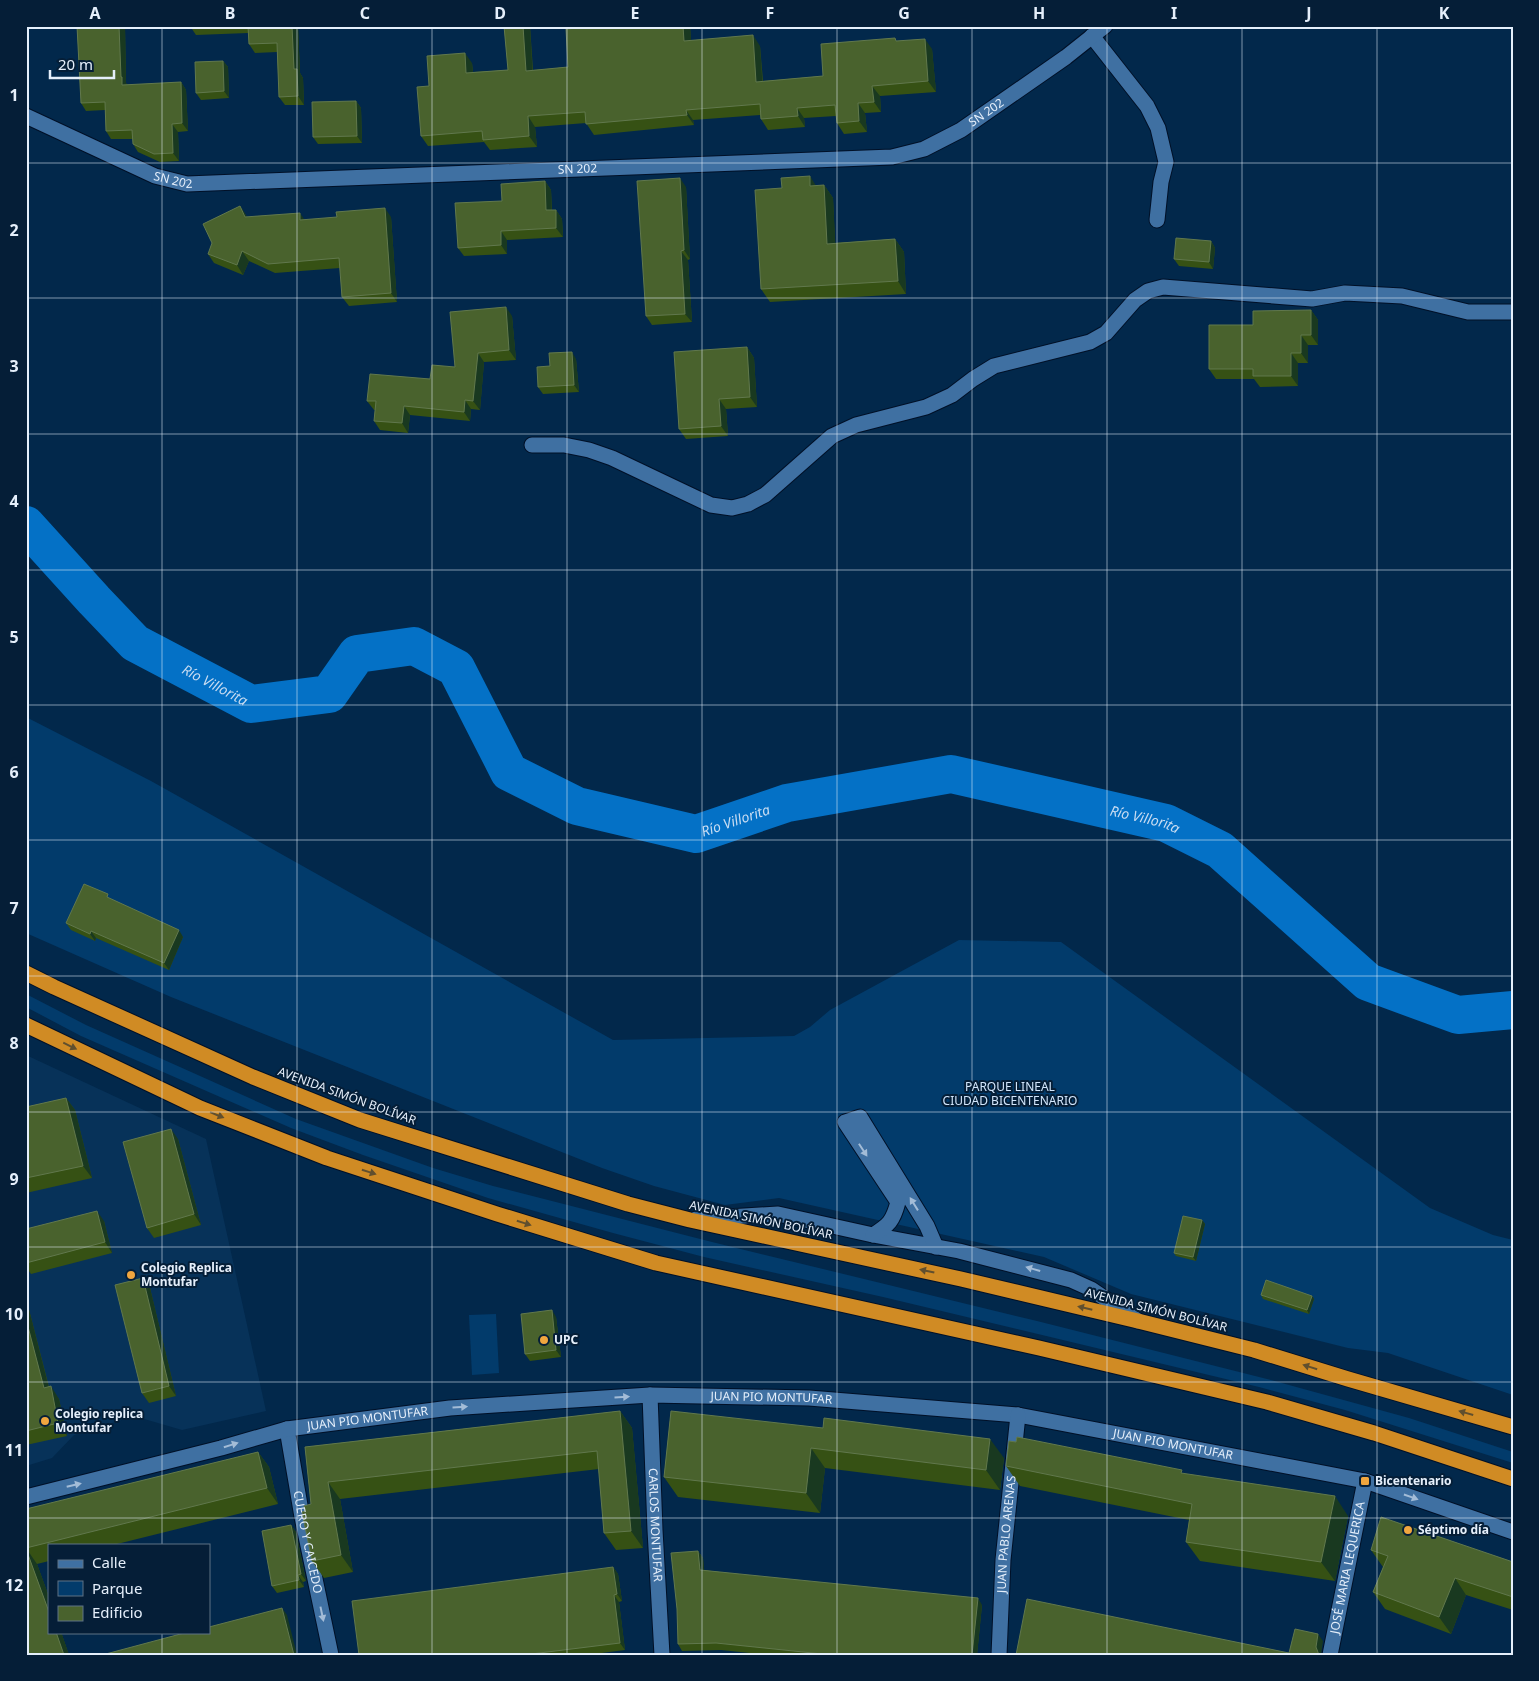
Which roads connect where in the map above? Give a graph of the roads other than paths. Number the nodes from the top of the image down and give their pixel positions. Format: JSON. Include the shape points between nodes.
{"nodes":[{"id":1,"x":1105,"y":26,"type":"edge"},
{"id":2,"x":1092,"y":36,"type":"junction"},
{"id":3,"x":26,"y":116,"type":"edge"},
{"id":4,"x":1157,"y":220,"type":"dead end"},
{"id":5,"x":1513,"y":312,"type":"edge"},
{"id":6,"x":532,"y":445,"type":"dead end"},
{"id":7,"x":26,"y":973,"type":"edge"},
{"id":8,"x":26,"y":1025,"type":"edge"},
{"id":9,"x":690,"y":1220,"type":"junction"},
{"id":10,"x":873,"y":1236,"type":"junction"},
{"id":11,"x":936,"y":1247,"type":"junction"},
{"id":12,"x":1138,"y":1320,"type":"junction"},
{"id":13,"x":650,"y":1395,"type":"junction"},
{"id":14,"x":1018,"y":1415,"type":"junction"},
{"id":15,"x":1513,"y":1427,"type":"edge"},
{"id":16,"x":287,"y":1429,"type":"junction"},
{"id":17,"x":1513,"y":1479,"type":"edge"},
{"id":18,"x":1366,"y":1481,"type":"junction"},
{"id":19,"x":26,"y":1497,"type":"edge"},
{"id":20,"x":1513,"y":1532,"type":"edge"},
{"id":21,"x":331,"y":1655,"type":"edge"},
{"id":22,"x":662,"y":1655,"type":"edge"},
{"id":23,"x":999,"y":1655,"type":"edge"},
{"id":24,"x":1330,"y":1655,"type":"edge"}],
"edges":[{"from":1,"to":2,"type":"street","name":"SN 202"},
{"from":2,"to":3,"type":"street","name":"SN 202","via":[[961,130],[924,150],[892,157],[187,184],[146,172]]},
{"from":2,"to":4,"type":"street","via":[[1147,106],[1158,128],[1166,162]]},
{"from":5,"to":6,"type":"street","via":[[1468,312],[1402,296],[1345,293],[1312,299],[1163,287],[1148,291],[1135,300],[1106,333],[1090,342],[994,366],[952,395],[926,406],[856,425],[832,436],[765,496],[732,508],[711,505],[589,450],[564,445]]},
{"from":7,"to":9,"type":"highway","name":"AVENIDA SIMÓN BOLÍVAR","via":[[244,1073],[360,1120],[628,1204]]},
{"from":8,"to":17,"type":"highway","one_way":true,"via":[[200,1108],[327,1158],[516,1220],[656,1262],[1267,1402]]},
{"from":9,"to":10,"type":"street","via":[[778,1214]]},
{"from":12,"to":9,"type":"highway","name":"AVENIDA SIMÓN BOLÍVAR","one_way":true},
{"from":10,"to":11,"type":"street"},
{"from":11,"to":10,"type":"street","one_way":true,"via":[[927,1226],[860,1116],[845,1122],[898,1202],[894,1217]]},
{"from":12,"to":11,"type":"street","one_way":true,"via":[[1091,1289],[1071,1280]]},
{"from":15,"to":12,"type":"highway","name":"AVENIDA SIMÓN BOLÍVAR","one_way":true,"via":[[1254,1350]]},
{"from":13,"to":14,"type":"street","name":"JUAN PIO MONTUFAR","via":[[809,1398]]},
{"from":16,"to":13,"type":"street","name":"JUAN PIO MONTUFAR","one_way":true,"via":[[450,1408]]},
{"from":13,"to":22,"type":"street","name":"CARLOS MONTUFAR"},
{"from":14,"to":18,"type":"street","name":"JUAN PIO MONTUFAR"},
{"from":14,"to":23,"type":"street","name":"JUAN PABLO ARENAS","via":[[1003,1560]]},
{"from":19,"to":16,"type":"street","name":"JUAN PIO MONTUFAR","one_way":true},
{"from":16,"to":21,"type":"street","name":"CUERO Y CAICEDO","one_way":true},
{"from":18,"to":20,"type":"street","name":"JUAN PIO MONTUFAR","one_way":true},
{"from":18,"to":24,"type":"street","name":"JOSÉ MARIA LEQUERICA"}]}
